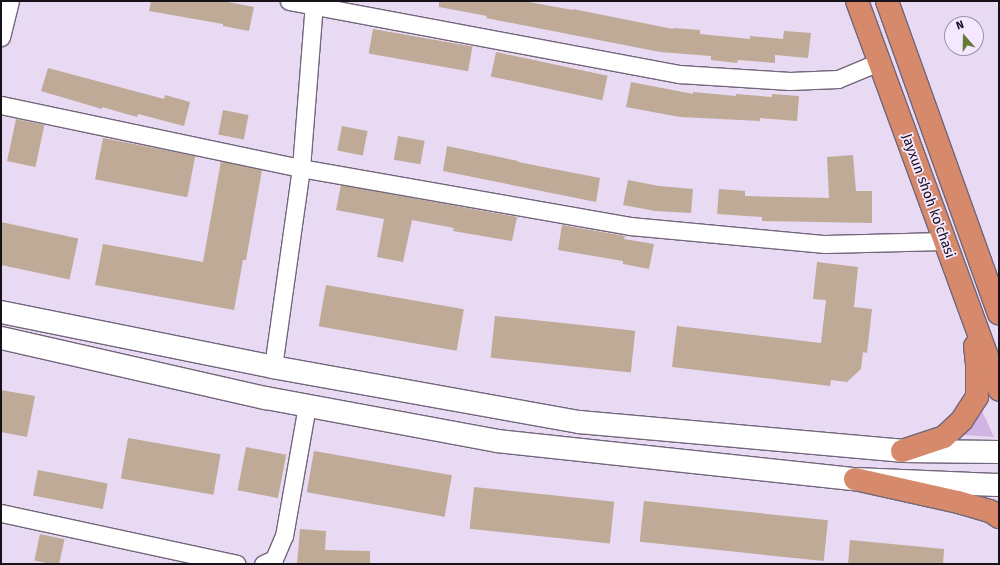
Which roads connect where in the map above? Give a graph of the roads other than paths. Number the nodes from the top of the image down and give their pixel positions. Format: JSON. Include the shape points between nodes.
{"nodes":[{"id":1,"x":10,"y":1,"type":"edge"},
{"id":2,"x":289,"y":1,"type":"edge"},
{"id":3,"x":857,"y":1,"type":"edge"},
{"id":4,"x":314,"y":4,"type":"edge"},
{"id":5,"x":893,"y":4,"type":"edge"},
{"id":6,"x":1,"y":37,"type":"edge"},
{"id":7,"x":879,"y":62,"type":"junction"},
{"id":8,"x":1,"y":105,"type":"edge"},
{"id":9,"x":301,"y":168,"type":"junction"},
{"id":10,"x":944,"y":241,"type":"junction"},
{"id":11,"x":998,"y":309,"type":"edge"},
{"id":12,"x":970,"y":311,"type":"junction"},
{"id":13,"x":1,"y":312,"type":"edge"},
{"id":14,"x":1,"y":338,"type":"edge"},
{"id":15,"x":273,"y":367,"type":"junction"},
{"id":16,"x":999,"y":390,"type":"edge"},
{"id":17,"x":307,"y":405,"type":"junction"},
{"id":18,"x":902,"y":451,"type":"junction"},
{"id":19,"x":999,"y":452,"type":"edge"},
{"id":20,"x":855,"y":479,"type":"junction"},
{"id":21,"x":999,"y":485,"type":"edge"},
{"id":22,"x":1,"y":513,"type":"edge"},
{"id":23,"x":999,"y":517,"type":"edge"},
{"id":24,"x":237,"y":564,"type":"edge"},
{"id":25,"x":263,"y":564,"type":"edge"}],
"edges":[{"from":1,"to":6,"type":"street"},
{"from":2,"to":4,"type":"street"},
{"from":3,"to":7,"type":"highway","name":"Jayxun shoh ko'chasi"},
{"from":4,"to":7,"type":"street","via":[[679,74],[790,81],[838,79]]},
{"from":4,"to":9,"type":"street"},
{"from":5,"to":11,"type":"highway","name":"Jayxun shoh ko'chasi"},
{"from":7,"to":10,"type":"highway","name":"Jayxun shoh ko'chasi"},
{"from":8,"to":9,"type":"street"},
{"from":9,"to":10,"type":"street","via":[[630,226],[825,244]]},
{"from":9,"to":15,"type":"street"},
{"from":10,"to":12,"type":"highway","name":"Jayxun shoh ko'chasi"},
{"from":12,"to":16,"type":"highway","name":"Jayxun shoh ko'chasi"},
{"from":12,"to":18,"type":"highway","via":[[977,364],[977,397],[962,420],[944,437]]},
{"from":13,"to":15,"type":"main road"},
{"from":14,"to":17,"type":"main road"},
{"from":15,"to":18,"type":"main road","via":[[579,422]]},
{"from":17,"to":20,"type":"main road","via":[[496,440]]},
{"from":17,"to":25,"type":"street","via":[[284,536],[274,559]]},
{"from":18,"to":19,"type":"main road"},
{"from":20,"to":21,"type":"main road"},
{"from":20,"to":23,"type":"highway","via":[[958,502],[990,511]]},
{"from":22,"to":24,"type":"street"}]}
